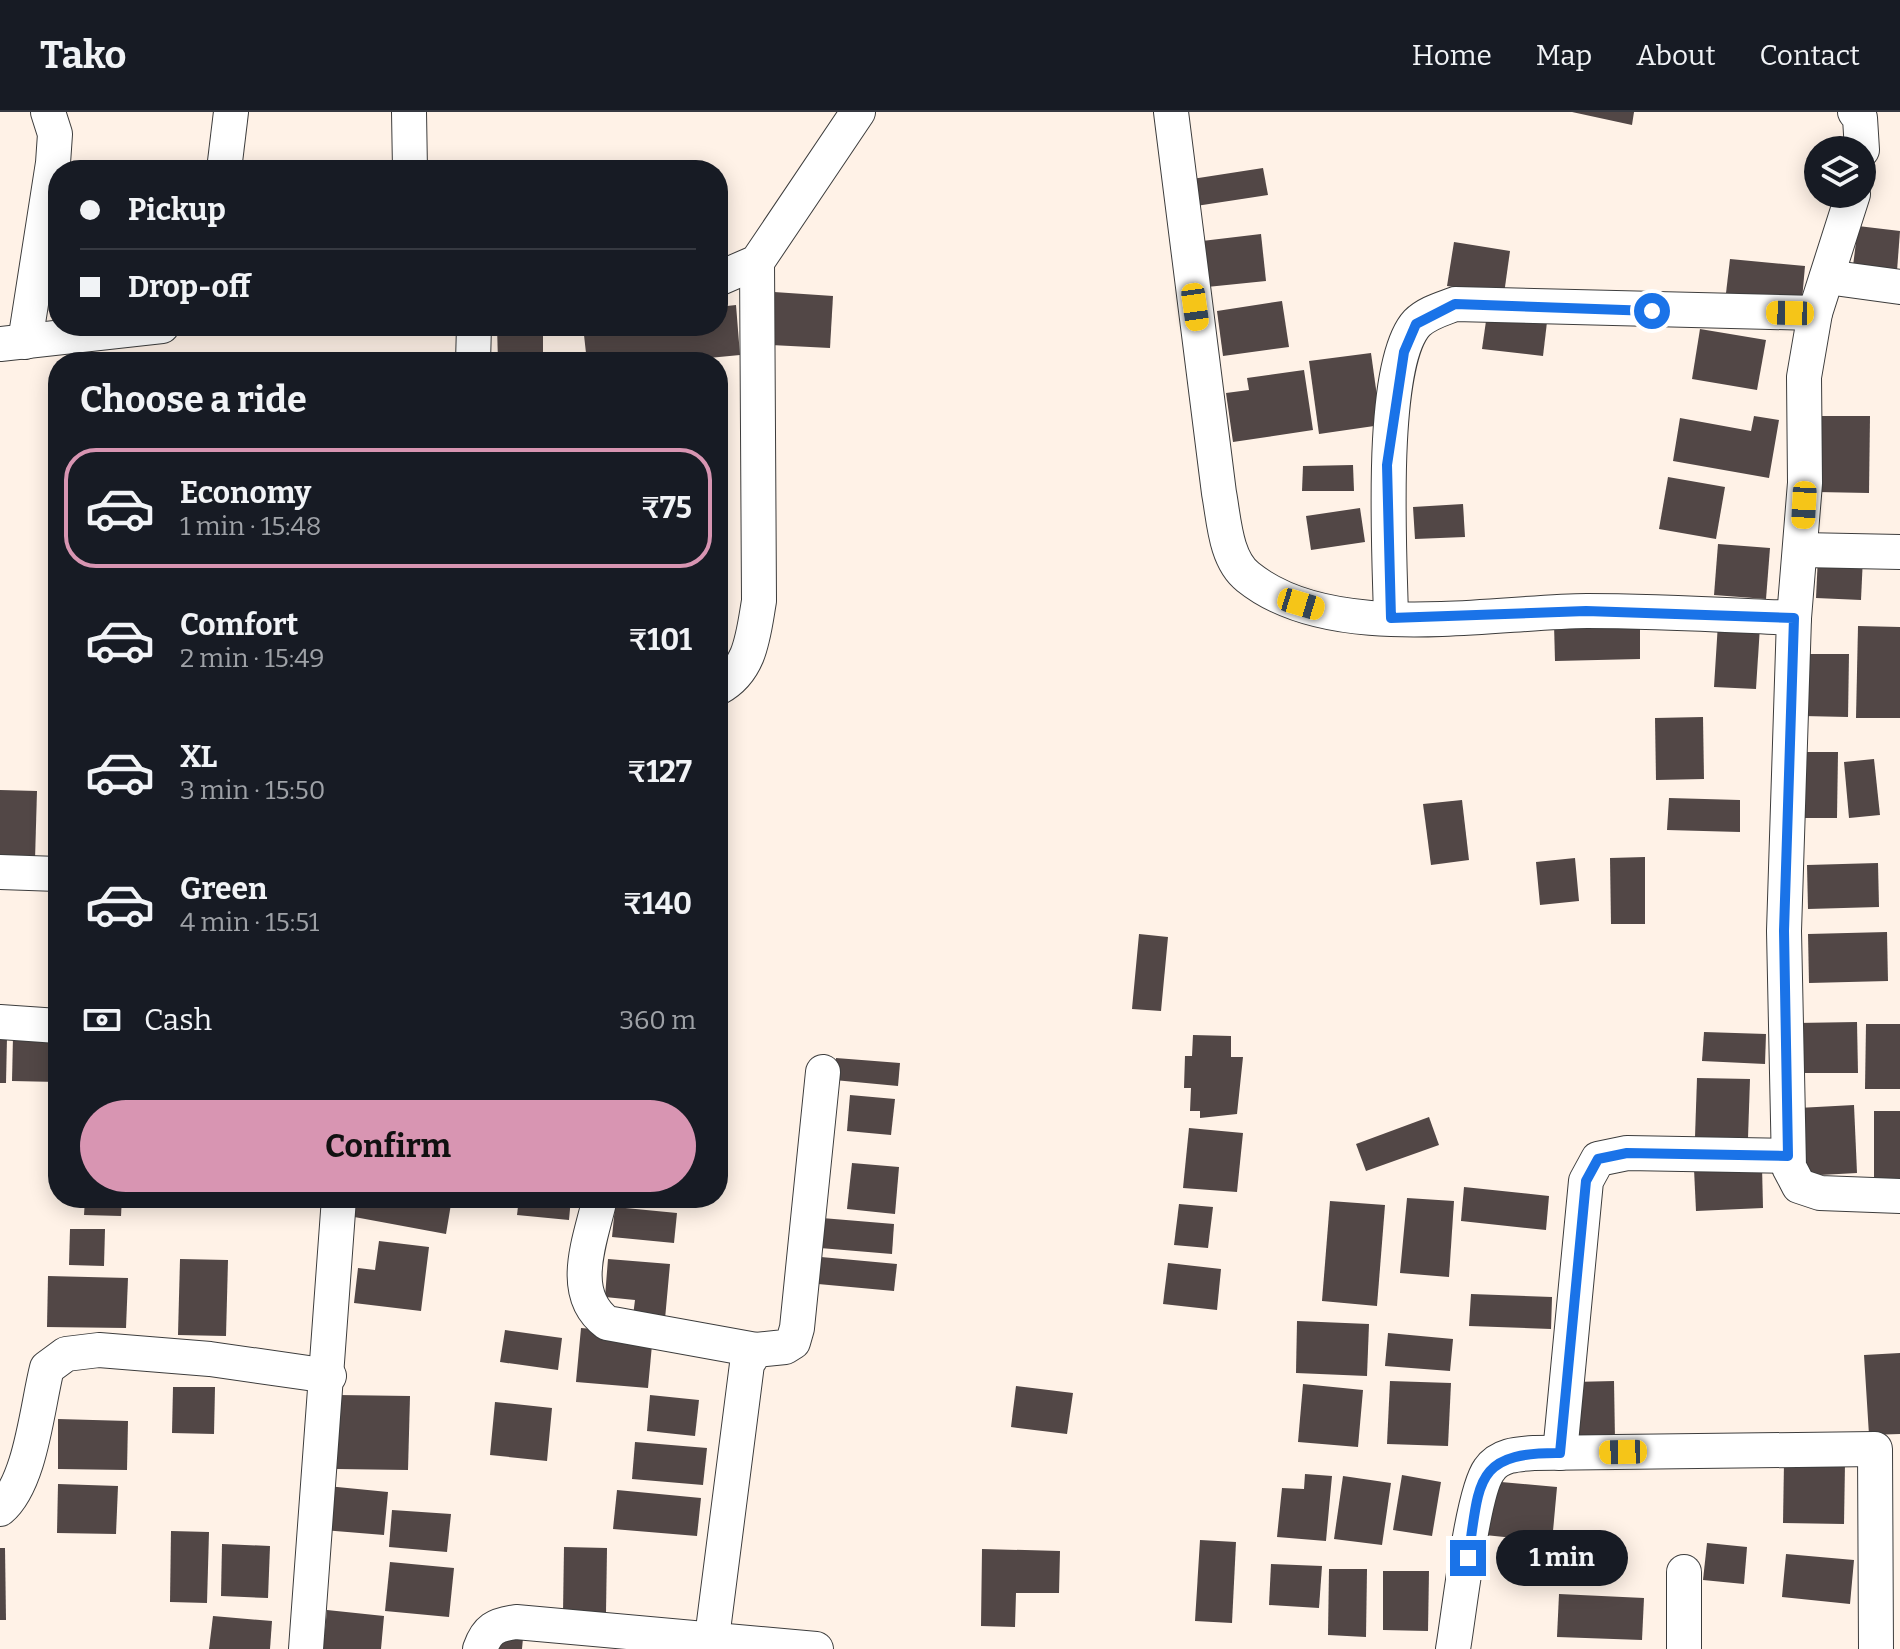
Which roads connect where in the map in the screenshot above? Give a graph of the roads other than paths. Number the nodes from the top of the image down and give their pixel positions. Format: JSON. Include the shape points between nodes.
{"nodes":[{"id":1,"x":48,"y":112,"type":"edge"},
{"id":2,"x":231,"y":112,"type":"edge"},
{"id":3,"x":409,"y":112,"type":"edge"},
{"id":4,"x":858,"y":112,"type":"edge"},
{"id":5,"x":1171,"y":112,"type":"edge"},
{"id":6,"x":1855,"y":112,"type":"edge"},
{"id":7,"x":1861,"y":136,"type":"edge"},
{"id":8,"x":53,"y":160,"type":"edge"},
{"id":9,"x":225,"y":160,"type":"edge"},
{"id":10,"x":410,"y":160,"type":"edge"},
{"id":11,"x":48,"y":185,"type":"edge"},
{"id":12,"x":1849,"y":208,"type":"edge"},
{"id":13,"x":757,"y":262,"type":"junction"},
{"id":14,"x":728,"y":275,"type":"edge"},
{"id":15,"x":1827,"y":277,"type":"junction"},
{"id":16,"x":1900,"y":287,"type":"edge"},
{"id":17,"x":1815,"y":313,"type":"junction"},
{"id":18,"x":74,"y":336,"type":"edge"},
{"id":19,"x":12,"y":343,"type":"edge"},
{"id":20,"x":1802,"y":550,"type":"junction"},
{"id":21,"x":1900,"y":552,"type":"edge"},
{"id":22,"x":1391,"y":618,"type":"junction"},
{"id":23,"x":1794,"y":618,"type":"junction"},
{"id":24,"x":728,"y":683,"type":"edge"},
{"id":25,"x":0,"y":872,"type":"edge"},
{"id":26,"x":48,"y":874,"type":"edge"},
{"id":27,"x":0,"y":1022,"type":"edge"},
{"id":28,"x":48,"y":1025,"type":"edge"},
{"id":29,"x":823,"y":1072,"type":"dead end"},
{"id":30,"x":1788,"y":1156,"type":"junction"},
{"id":31,"x":1900,"y":1196,"type":"edge"},
{"id":32,"x":338,"y":1208,"type":"edge"},
{"id":33,"x":598,"y":1208,"type":"edge"},
{"id":34,"x":756,"y":1350,"type":"junction"},
{"id":35,"x":329,"y":1376,"type":"junction"},
{"id":36,"x":1560,"y":1453,"type":"junction"},
{"id":37,"x":0,"y":1509,"type":"edge"},
{"id":38,"x":1684,"y":1572,"type":"dead end"},
{"id":39,"x":580,"y":1638,"type":"edge"},
{"id":40,"x":712,"y":1638,"type":"junction"},
{"id":41,"x":306,"y":1649,"type":"edge"},
{"id":42,"x":480,"y":1649,"type":"edge"},
{"id":43,"x":816,"y":1649,"type":"edge"},
{"id":44,"x":1453,"y":1649,"type":"edge"},
{"id":45,"x":1684,"y":1649,"type":"edge"},
{"id":46,"x":1876,"y":1649,"type":"edge"}],
"edges":[{"from":1,"to":8,"type":"street","via":[[55,134]]},
{"from":2,"to":9,"type":"street"},
{"from":3,"to":10,"type":"street"},
{"from":4,"to":13,"type":"street"},
{"from":5,"to":22,"type":"street","via":[[1228,545],[1245,575],[1276,597],[1325,612]]},
{"from":6,"to":7,"type":"street"},
{"from":11,"to":19,"type":"street"},
{"from":12,"to":15,"type":"street"},
{"from":13,"to":14,"type":"street"},
{"from":13,"to":24,"type":"street","via":[[759,601],[752,645]]},
{"from":15,"to":16,"type":"street"},
{"from":15,"to":17,"type":"street"},
{"from":17,"to":20,"type":"street","via":[[1804,377]]},
{"from":17,"to":22,"type":"street","via":[[1455,304],[1416,324],[1404,352],[1387,465]]},
{"from":18,"to":19,"type":"street"},
{"from":20,"to":21,"type":"street"},
{"from":20,"to":23,"type":"street"},
{"from":22,"to":23,"type":"street","via":[[1586,611]]},
{"from":23,"to":30,"type":"street","via":[[1784,944]]},
{"from":25,"to":26,"type":"street"},
{"from":27,"to":28,"type":"street"},
{"from":29,"to":34,"type":"street","via":[[797,1328],[793,1342],[785,1347]]},
{"from":30,"to":31,"type":"street","via":[[1791,1177],[1807,1190]]},
{"from":30,"to":36,"type":"street","via":[[1627,1153],[1598,1159],[1586,1181]]},
{"from":32,"to":35,"type":"street"},
{"from":33,"to":34,"type":"street","via":[[584,1290],[597,1316],[607,1323]]},
{"from":34,"to":40,"type":"street","via":[[745,1377]]},
{"from":35,"to":37,"type":"street","via":[[143,1353],[66,1354],[47,1368],[18,1484],[13,1498]]},
{"from":35,"to":41,"type":"street"},
{"from":36,"to":44,"type":"street","via":[[1516,1454],[1497,1461],[1487,1472]]},
{"from":36,"to":46,"type":"street","via":[[1875,1449]]},
{"from":38,"to":45,"type":"street"},
{"from":39,"to":40,"type":"street"},
{"from":39,"to":42,"type":"street","via":[[516,1622],[495,1625]]},
{"from":40,"to":43,"type":"street"}]}
